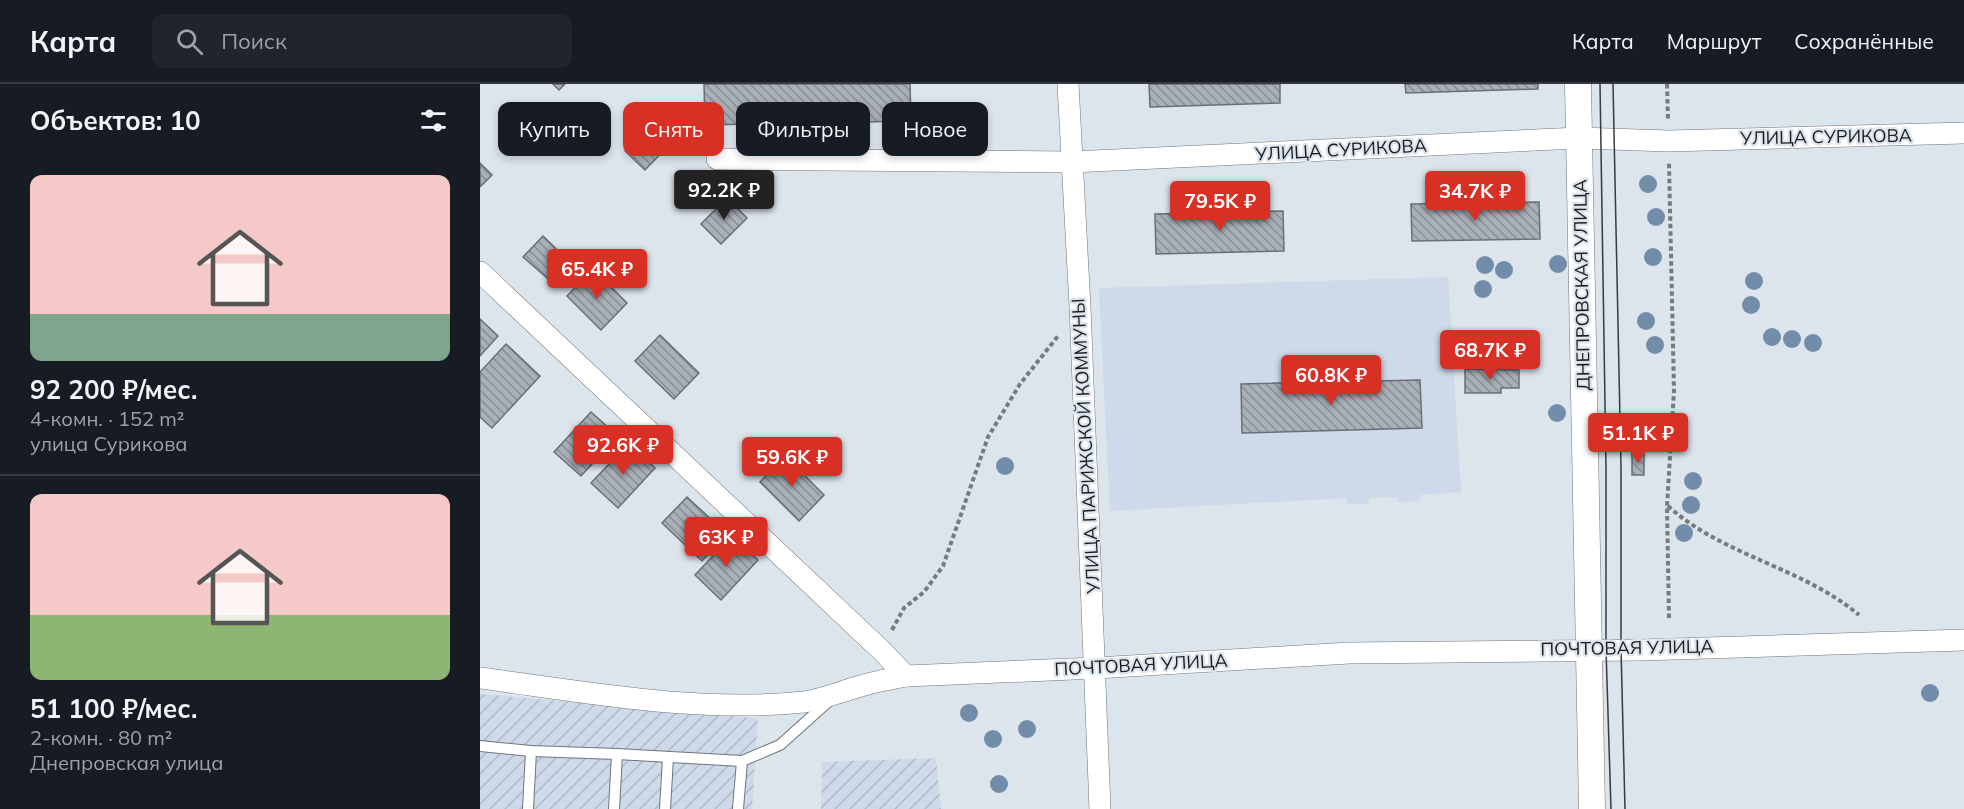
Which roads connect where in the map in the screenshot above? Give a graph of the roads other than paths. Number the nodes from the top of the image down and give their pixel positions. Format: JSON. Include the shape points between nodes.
{"nodes":[{"id":1,"x":1068,"y":84,"type":"edge"},
{"id":2,"x":1578,"y":84,"type":"edge"},
{"id":3,"x":1964,"y":133,"type":"edge"},
{"id":4,"x":1579,"y":138,"type":"junction"},
{"id":5,"x":717,"y":159,"type":"dead end"},
{"id":6,"x":1072,"y":162,"type":"junction"},
{"id":7,"x":480,"y":272,"type":"edge"},
{"id":8,"x":1964,"y":640,"type":"edge"},
{"id":9,"x":1589,"y":649,"type":"junction"},
{"id":10,"x":1096,"y":668,"type":"junction"},
{"id":11,"x":906,"y":676,"type":"junction"},
{"id":12,"x":480,"y":678,"type":"edge"},
{"id":13,"x":836,"y":694,"type":"junction"},
{"id":14,"x":480,"y":747,"type":"edge"},
{"id":15,"x":531,"y":751,"type":"junction"},
{"id":16,"x":617,"y":754,"type":"junction"},
{"id":17,"x":668,"y":758,"type":"junction"},
{"id":18,"x":742,"y":761,"type":"junction"},
{"id":19,"x":528,"y":809,"type":"edge"},
{"id":20,"x":614,"y":809,"type":"edge"},
{"id":21,"x":665,"y":809,"type":"edge"},
{"id":22,"x":738,"y":809,"type":"edge"},
{"id":23,"x":1100,"y":809,"type":"edge"},
{"id":24,"x":1592,"y":809,"type":"edge"}],
"edges":[{"from":1,"to":6,"type":"street","name":"УЛИЦА ПАРИЖСКОЙ КОММУНЫ"},
{"from":2,"to":4,"type":"street","name":"ДНЕПРОВСКАЯ УЛИЦА"},
{"from":3,"to":4,"type":"street","name":"УЛИЦА СУРИКОВА","via":[[1669,141]]},
{"from":4,"to":6,"type":"street","name":"УЛИЦА СУРИКОВА"},
{"from":4,"to":9,"type":"street","name":"ДНЕПРОВСКАЯ УЛИЦА"},
{"from":5,"to":6,"type":"street","name":"УЛИЦА СУРИКОВА"},
{"from":6,"to":10,"type":"street","name":"УЛИЦА ПАРИЖСКОЙ КОММУНЫ"},
{"from":7,"to":11,"type":"street"},
{"from":8,"to":9,"type":"street","name":"ПОЧТОВАЯ УЛИЦА"},
{"from":9,"to":10,"type":"street","name":"ПОЧТОВАЯ УЛИЦА","via":[[1349,653]]},
{"from":9,"to":24,"type":"street","name":"ДНЕПРОВСКАЯ УЛИЦА"},
{"from":10,"to":11,"type":"street","name":"ПОЧТОВАЯ УЛИЦА"},
{"from":10,"to":23,"type":"street","name":"УЛИЦА ПАРИЖСКОЙ КОММУНЫ"},
{"from":11,"to":13,"type":"street","name":"ПОЧТОВАЯ УЛИЦА"},
{"from":12,"to":13,"type":"street","name":"ПОЧТОВАЯ УЛИЦА","via":[[698,703],[774,704]]},
{"from":13,"to":18,"type":"lane","via":[[780,745]]},
{"from":14,"to":15,"type":"lane"},
{"from":15,"to":16,"type":"lane"},
{"from":15,"to":19,"type":"lane"},
{"from":16,"to":17,"type":"lane"},
{"from":16,"to":20,"type":"lane"},
{"from":17,"to":18,"type":"lane"},
{"from":17,"to":21,"type":"lane"},
{"from":18,"to":22,"type":"lane"}]}
